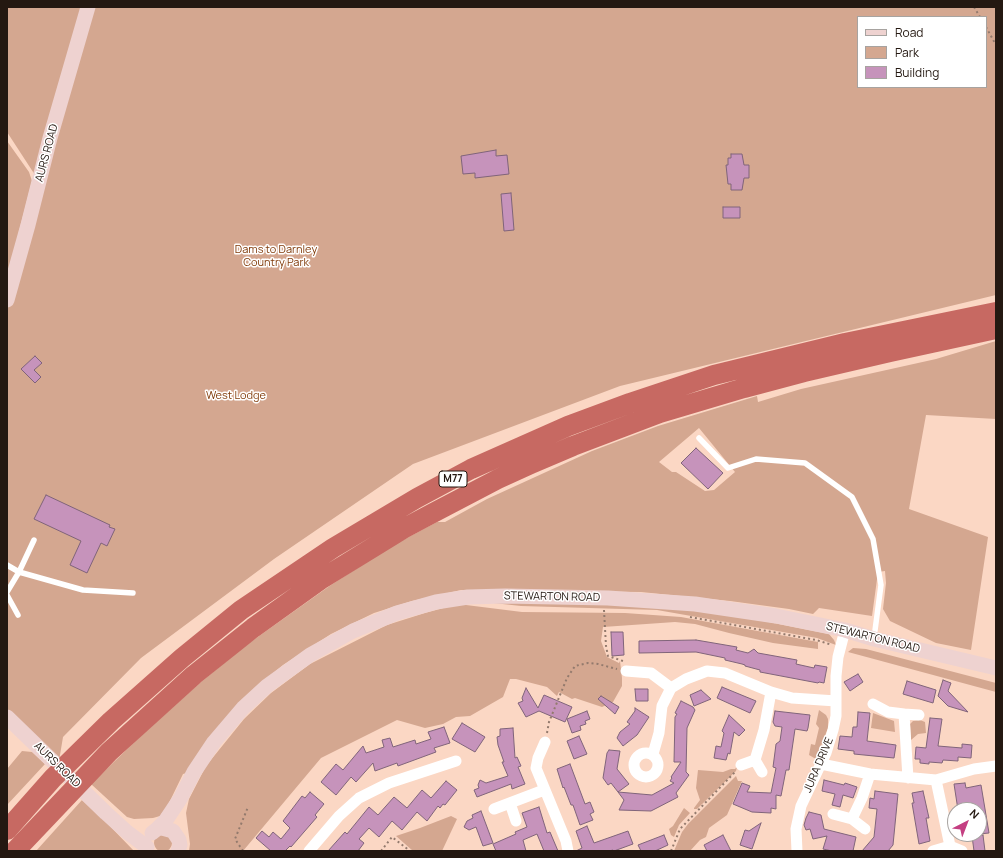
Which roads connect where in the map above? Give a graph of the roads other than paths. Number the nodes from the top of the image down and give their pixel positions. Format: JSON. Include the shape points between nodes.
{"nodes":[{"id":1,"x":88,"y":7,"type":"edge"},
{"id":2,"x":7,"y":300,"type":"edge"},
{"id":3,"x":996,"y":312,"type":"edge"},
{"id":4,"x":996,"y":329,"type":"edge"},
{"id":5,"x":699,"y":438,"type":"dead end"},
{"id":6,"x":34,"y":540,"type":"dead end"},
{"id":7,"x":7,"y":565,"type":"edge"},
{"id":8,"x":19,"y":572,"type":"junction"},
{"id":9,"x":133,"y":593,"type":"dead end"},
{"id":10,"x":7,"y":594,"type":"edge"},
{"id":11,"x":18,"y":615,"type":"dead end"},
{"id":12,"x":845,"y":630,"type":"junction"},
{"id":13,"x":874,"y":639,"type":"junction"},
{"id":14,"x":627,"y":666,"type":"road end"},
{"id":15,"x":996,"y":668,"type":"edge"},
{"id":16,"x":671,"y":688,"type":"junction"},
{"id":17,"x":771,"y":692,"type":"junction"},
{"id":18,"x":836,"y":701,"type":"junction"},
{"id":19,"x":873,"y":704,"type":"dead end"},
{"id":20,"x":904,"y":714,"type":"junction"},
{"id":21,"x":919,"y":715,"type":"dead end"},
{"id":22,"x":7,"y":718,"type":"edge"},
{"id":23,"x":545,"y":742,"type":"road end"},
{"id":24,"x":653,"y":754,"type":"dead end"},
{"id":25,"x":755,"y":760,"type":"junction"},
{"id":26,"x":456,"y":761,"type":"dead end"},
{"id":27,"x":821,"y":764,"type":"junction"},
{"id":28,"x":741,"y":765,"type":"road end"},
{"id":29,"x":996,"y":766,"type":"edge"},
{"id":30,"x":762,"y":772,"type":"dead end"},
{"id":31,"x":870,"y":774,"type":"junction"},
{"id":32,"x":908,"y":778,"type":"junction"},
{"id":33,"x":936,"y":780,"type":"junction"},
{"id":34,"x":544,"y":790,"type":"junction"},
{"id":35,"x":180,"y":799,"type":"junction"},
{"id":36,"x":510,"y":803,"type":"junction"},
{"id":37,"x":494,"y":809,"type":"dead end"},
{"id":38,"x":106,"y":813,"type":"junction"},
{"id":39,"x":833,"y":814,"type":"dead end"},
{"id":40,"x":852,"y":819,"type":"junction"},
{"id":41,"x":516,"y":821,"type":"dead end"},
{"id":42,"x":865,"y":829,"type":"dead end"},
{"id":43,"x":7,"y":830,"type":"edge"},
{"id":44,"x":155,"y":831,"type":"junction"},
{"id":45,"x":950,"y":846,"type":"junction"},
{"id":46,"x":179,"y":848,"type":"edge"},
{"id":47,"x":148,"y":849,"type":"edge"},
{"id":48,"x":15,"y":851,"type":"edge"},
{"id":49,"x":309,"y":851,"type":"edge"},
{"id":50,"x":568,"y":851,"type":"edge"},
{"id":51,"x":797,"y":851,"type":"edge"},
{"id":52,"x":933,"y":851,"type":"edge"},
{"id":53,"x":962,"y":851,"type":"edge"}],
"edges":[{"from":1,"to":2,"type":"main road","name":"AURS ROAD"},
{"from":3,"to":43,"type":"highway","number":"M77","via":[[845,343],[714,375],[630,402],[568,426],[466,472],[332,548],[230,619],[108,724],[53,778]]},
{"from":4,"to":48,"type":"highway","number":"M77","via":[[804,372],[660,413],[572,446],[498,479],[433,513],[320,580],[253,628],[194,675],[109,752]]},
{"from":5,"to":13,"type":"lane","via":[[728,468],[756,459],[805,463],[852,497],[873,539],[881,584]]},
{"from":6,"to":8,"type":"lane"},
{"from":7,"to":8,"type":"lane"},
{"from":8,"to":9,"type":"lane","via":[[83,590]]},
{"from":8,"to":10,"type":"lane"},
{"from":10,"to":11,"type":"lane"},
{"from":12,"to":13,"type":"main road","name":"STEWARTON ROAD"},
{"from":12,"to":18,"type":"street","name":"JURA DRIVE","via":[[836,676]]},
{"from":12,"to":35,"type":"main road","name":"STEWARTON ROAD","via":[[734,609],[648,600],[481,596],[454,598],[418,606],[371,623],[332,642],[267,686],[243,708],[214,742]]},
{"from":13,"to":15,"type":"main road","name":"STEWARTON ROAD"},
{"from":14,"to":16,"type":"street","via":[[651,673]]},
{"from":16,"to":17,"type":"street","via":[[697,674],[718,671]]},
{"from":16,"to":24,"type":"street","via":[[662,706],[660,733]]},
{"from":17,"to":18,"type":"street","via":[[792,698]]},
{"from":17,"to":25,"type":"street"},
{"from":18,"to":27,"type":"street","name":"JURA DRIVE","via":[[833,730]]},
{"from":19,"to":20,"type":"street","via":[[888,712]]},
{"from":20,"to":21,"type":"street"},
{"from":20,"to":32,"type":"street"},
{"from":22,"to":38,"type":"main road","name":"AURS ROAD"},
{"from":23,"to":34,"type":"street","via":[[536,768]]},
{"from":25,"to":28,"type":"street"},
{"from":25,"to":30,"type":"street"},
{"from":26,"to":49,"type":"street","via":[[389,782],[359,798],[339,816]]},
{"from":27,"to":31,"type":"street"},
{"from":27,"to":51,"type":"street","name":"JURA DRIVE","via":[[801,806],[796,829]]},
{"from":29,"to":33,"type":"street","via":[[974,769]]},
{"from":31,"to":32,"type":"street"},
{"from":31,"to":40,"type":"street"},
{"from":32,"to":33,"type":"street"},
{"from":33,"to":45,"type":"street"},
{"from":34,"to":36,"type":"street"},
{"from":34,"to":50,"type":"street"},
{"from":35,"to":44,"type":"main road","name":"STEWARTON ROAD"},
{"from":35,"to":46,"type":"main road","name":"STEWARTON ROAD"},
{"from":36,"to":37,"type":"street"},
{"from":36,"to":41,"type":"street"},
{"from":38,"to":44,"type":"main road","name":"AURS ROAD","via":[[131,828]]},
{"from":38,"to":47,"type":"main road","name":"AURS ROAD"},
{"from":39,"to":40,"type":"street"},
{"from":40,"to":42,"type":"street"},
{"from":44,"to":46,"type":"main road","name":"AURS ROAD","via":[[173,831]]},
{"from":44,"to":47,"type":"main road","via":[[149,837]]},
{"from":45,"to":52,"type":"street"},
{"from":45,"to":53,"type":"street"}]}
